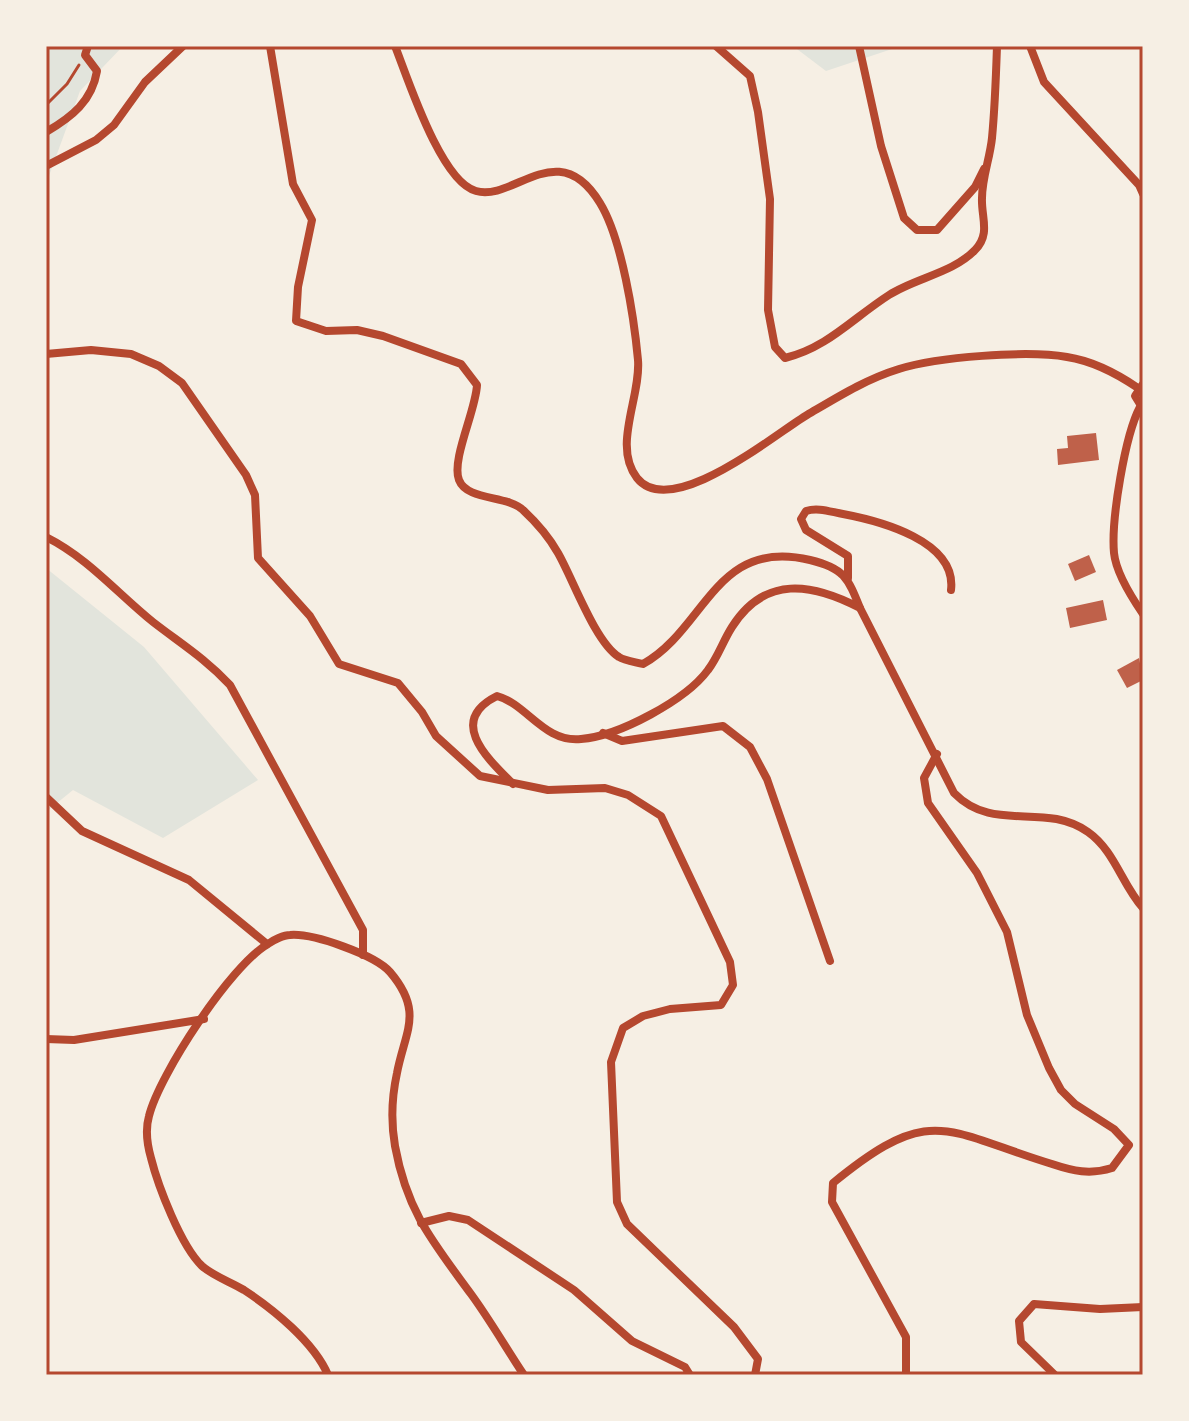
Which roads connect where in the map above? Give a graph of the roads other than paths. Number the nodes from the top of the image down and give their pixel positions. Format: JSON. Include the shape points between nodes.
{"nodes":[{"id":1,"x":183,"y":46,"type":"edge"},
{"id":2,"x":270,"y":46,"type":"edge"},
{"id":3,"x":395,"y":46,"type":"edge"},
{"id":4,"x":716,"y":46,"type":"edge"},
{"id":5,"x":859,"y":46,"type":"edge"},
{"id":6,"x":997,"y":46,"type":"edge"},
{"id":7,"x":1030,"y":46,"type":"edge"},
{"id":8,"x":87,"y":51,"type":"edge"},
{"id":9,"x":46,"y":132,"type":"edge"},
{"id":10,"x":989,"y":157,"type":"junction"},
{"id":11,"x":46,"y":166,"type":"edge"},
{"id":12,"x":1142,"y":188,"type":"edge"},
{"id":13,"x":46,"y":354,"type":"edge"},
{"id":14,"x":1140,"y":386,"type":"edge"},
{"id":15,"x":1142,"y":408,"type":"edge"},
{"id":16,"x":46,"y":537,"type":"edge"},
{"id":17,"x":848,"y":578,"type":"junction"},
{"id":18,"x":951,"y":590,"type":"dead end"},
{"id":19,"x":860,"y":608,"type":"junction"},
{"id":20,"x":1143,"y":614,"type":"edge"},
{"id":21,"x":602,"y":732,"type":"junction"},
{"id":22,"x":937,"y":754,"type":"junction"},
{"id":23,"x":514,"y":784,"type":"junction"},
{"id":24,"x":46,"y":797,"type":"edge"},
{"id":25,"x":1143,"y":908,"type":"edge"},
{"id":26,"x":267,"y":944,"type":"junction"},
{"id":27,"x":363,"y":955,"type":"junction"},
{"id":28,"x":830,"y":961,"type":"dead end"},
{"id":29,"x":204,"y":1019,"type":"junction"},
{"id":30,"x":46,"y":1039,"type":"edge"},
{"id":31,"x":421,"y":1223,"type":"junction"},
{"id":32,"x":1143,"y":1307,"type":"edge"},
{"id":33,"x":328,"y":1375,"type":"edge"},
{"id":34,"x":524,"y":1375,"type":"edge"},
{"id":35,"x":690,"y":1375,"type":"edge"},
{"id":36,"x":755,"y":1375,"type":"edge"},
{"id":37,"x":906,"y":1375,"type":"edge"},
{"id":38,"x":1055,"y":1375,"type":"edge"}],
"edges":[{"from":1,"to":11,"type":"street","via":[[145,82],[114,125]]},
{"from":2,"to":17,"type":"street","via":[[293,184],[312,220],[296,321],[326,331],[383,336],[461,364],[477,385],[459,479],[465,488],[519,505],[534,520],[620,658],[643,664],[662,654],[718,586],[756,560],[788,555],[830,565]]},
{"from":3,"to":14,"type":"street","via":[[440,154],[459,181],[476,192],[554,171],[579,180],[599,200],[616,237],[638,361],[625,452],[637,479],[653,488],[678,488],[740,462],[866,382],[945,358],[1066,356],[1099,365]]},
{"from":4,"to":10,"type":"street","via":[[750,76],[758,112],[770,199],[768,310],[775,347],[785,358],[808,352],[891,293],[973,253],[983,241]]},
{"from":5,"to":10,"type":"street","via":[[881,146],[904,218],[917,230],[937,230],[975,187]]},
{"from":6,"to":10,"type":"street"},
{"from":7,"to":12,"type":"street","via":[[1044,82]]},
{"from":8,"to":9,"type":"street","via":[[97,71],[94,90],[82,107]]},
{"from":13,"to":23,"type":"street","via":[[131,354],[182,383],[255,495],[258,558],[310,616],[339,664],[398,683],[452,754],[480,776]]},
{"from":14,"to":15,"type":"street","via":[[1135,396]]},
{"from":15,"to":20,"type":"street","via":[[1127,443],[1114,554]]},
{"from":16,"to":27,"type":"street","via":[[94,568],[230,685],[363,930]]},
{"from":17,"to":18,"type":"street","via":[[848,556],[806,530],[801,519],[806,511],[869,519],[907,531],[948,566]]},
{"from":17,"to":19,"type":"street"},
{"from":19,"to":21,"type":"street","via":[[830,593],[781,587],[750,606],[707,671],[684,694]]},
{"from":19,"to":22,"type":"street"},
{"from":21,"to":23,"type":"street","via":[[579,740],[537,726],[514,700],[497,696],[480,704],[474,734],[480,750]]},
{"from":21,"to":28,"type":"street","via":[[622,741],[723,726],[750,747],[767,779]]},
{"from":22,"to":25,"type":"street","via":[[954,793],[969,809],[990,816],[1053,818],[1088,832]]},
{"from":22,"to":37,"type":"street","via":[[924,778],[928,803],[977,873],[1007,932],[1027,1015],[1049,1068],[1075,1104],[1129,1145],[1112,1168],[1079,1172],[936,1128],[870,1152],[833,1183],[832,1202],[906,1337]]},
{"from":23,"to":36,"type":"street","via":[[548,790],[605,788],[628,795],[661,816],[730,962],[733,985],[721,1005],[670,1009],[623,1028],[611,1062],[617,1202],[647,1247],[734,1327],[758,1359]]},
{"from":24,"to":26,"type":"street","via":[[82,831],[189,880]]},
{"from":26,"to":27,"type":"street","via":[[289,935],[320,939]]},
{"from":26,"to":29,"type":"street","via":[[231,979]]},
{"from":27,"to":31,"type":"street","via":[[389,970],[413,1016],[397,1070],[394,1129],[401,1176]]},
{"from":29,"to":30,"type":"street","via":[[74,1040]]},
{"from":29,"to":33,"type":"street","via":[[173,1062],[149,1114],[151,1159],[174,1222],[194,1256],[257,1298],[323,1362]]},
{"from":31,"to":34,"type":"street"},
{"from":31,"to":35,"type":"street","via":[[449,1216],[468,1220],[574,1290],[632,1341],[685,1367]]},
{"from":32,"to":38,"type":"street","via":[[1034,1304],[1019,1321],[1021,1342]]}]}
